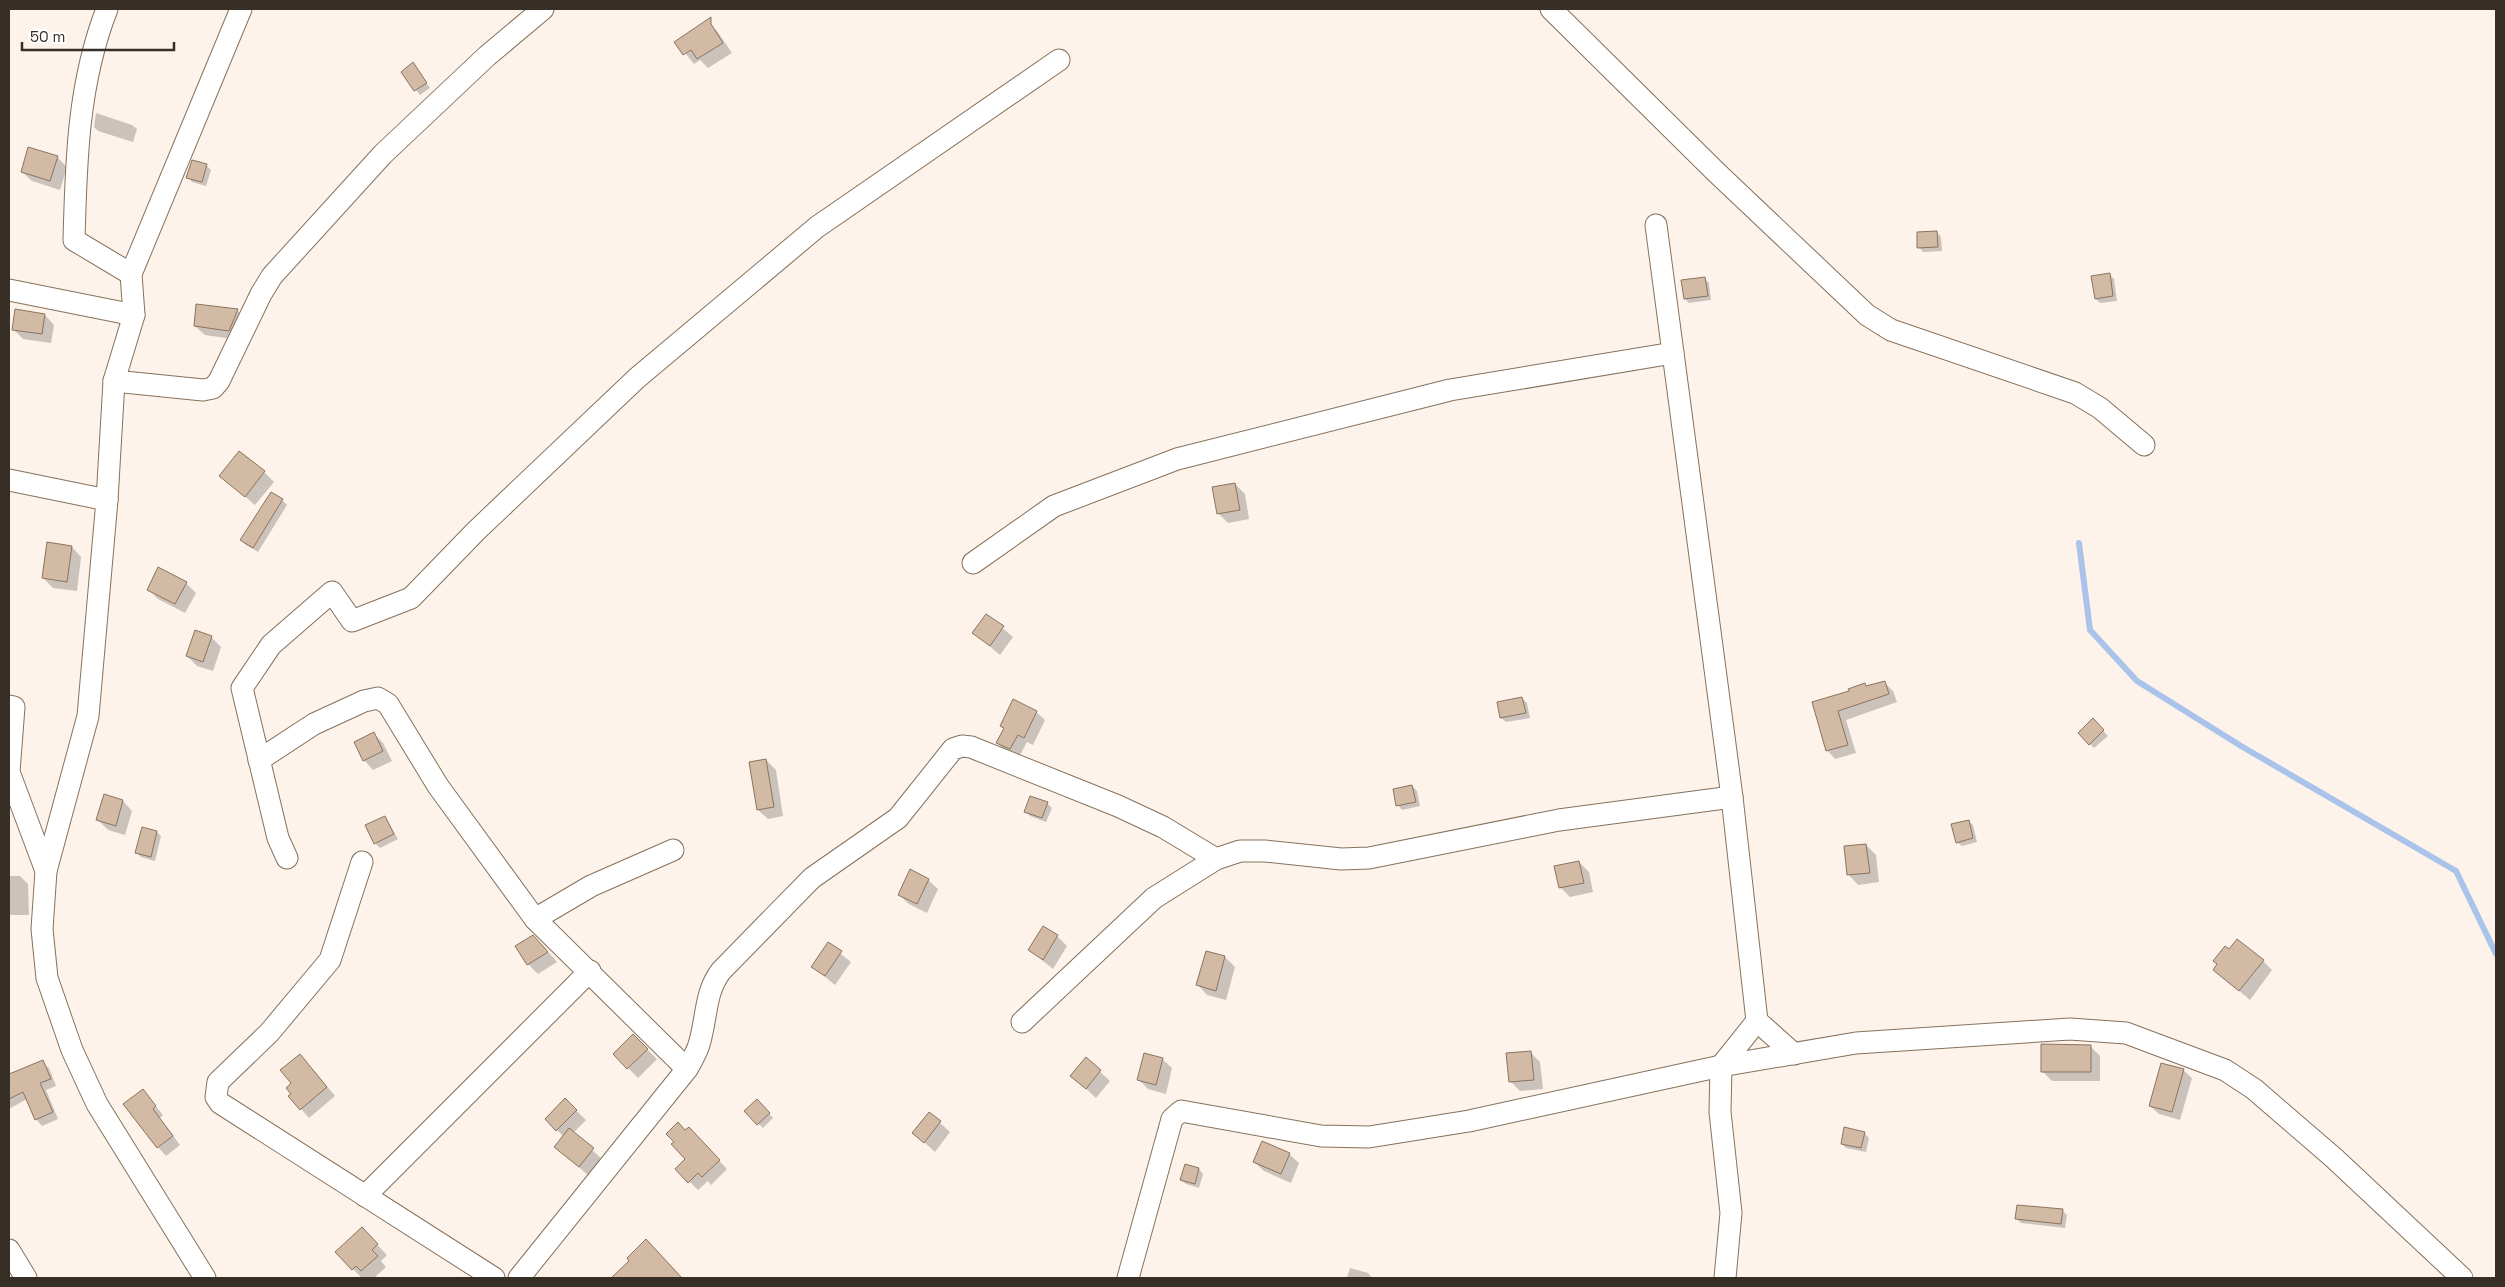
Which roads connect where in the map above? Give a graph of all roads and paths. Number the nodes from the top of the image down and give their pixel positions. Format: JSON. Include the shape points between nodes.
{"nodes":[{"id":1,"x":107,"y":9,"type":"edge"},
{"id":2,"x":241,"y":9,"type":"edge"},
{"id":3,"x":543,"y":9,"type":"edge"},
{"id":4,"x":1551,"y":9,"type":"edge"},
{"id":5,"x":1058,"y":60,"type":"dead end"},
{"id":6,"x":1656,"y":225,"type":"dead end"},
{"id":7,"x":130,"y":274,"type":"junction"},
{"id":8,"x":9,"y":290,"type":"edge"},
{"id":9,"x":134,"y":315,"type":"junction"},
{"id":10,"x":1673,"y":354,"type":"junction"},
{"id":11,"x":114,"y":381,"type":"junction"},
{"id":12,"x":2144,"y":445,"type":"dead end"},
{"id":13,"x":9,"y":480,"type":"edge"},
{"id":14,"x":107,"y":500,"type":"junction"},
{"id":15,"x":973,"y":563,"type":"dead end"},
{"id":16,"x":9,"y":706,"type":"edge"},
{"id":17,"x":259,"y":760,"type":"junction"},
{"id":18,"x":1732,"y":797,"type":"junction"},
{"id":19,"x":672,"y":850,"type":"dead end"},
{"id":20,"x":287,"y":858,"type":"dead end"},
{"id":21,"x":1216,"y":859,"type":"junction"},
{"id":22,"x":362,"y":862,"type":"dead end"},
{"id":23,"x":46,"y":871,"type":"junction"},
{"id":24,"x":535,"y":919,"type":"junction"},
{"id":25,"x":590,"y":971,"type":"junction"},
{"id":26,"x":1757,"y":1021,"type":"junction"},
{"id":27,"x":1022,"y":1022,"type":"dead end"},
{"id":28,"x":1794,"y":1054,"type":"junction"},
{"id":29,"x":1721,"y":1066,"type":"junction"},
{"id":30,"x":686,"y":1069,"type":"junction"},
{"id":31,"x":365,"y":1196,"type":"junction"},
{"id":32,"x":9,"y":1250,"type":"edge"},
{"id":33,"x":26,"y":1278,"type":"edge"},
{"id":34,"x":205,"y":1278,"type":"edge"},
{"id":35,"x":494,"y":1278,"type":"edge"},
{"id":36,"x":520,"y":1278,"type":"edge"},
{"id":37,"x":1128,"y":1278,"type":"edge"},
{"id":38,"x":1725,"y":1278,"type":"edge"},
{"id":39,"x":2462,"y":1278,"type":"edge"}],
"edges":[{"from":1,"to":7,"type":"street","via":[[84,83],[75,180],[74,240]]},
{"from":2,"to":7,"type":"street"},
{"from":3,"to":11,"type":"street","via":[[487,56],[383,154],[272,276],[213,388],[203,390]]},
{"from":4,"to":12,"type":"street","via":[[1867,315],[1891,330],[2075,393],[2100,408]]},
{"from":5,"to":17,"type":"street","via":[[817,227],[637,378],[476,531],[411,598],[352,621],[332,592],[271,645],[242,688]]},
{"from":6,"to":10,"type":"street"},
{"from":7,"to":9,"type":"street"},
{"from":8,"to":9,"type":"street"},
{"from":9,"to":11,"type":"street"},
{"from":10,"to":15,"type":"street","via":[[1450,390],[1177,459],[1054,506]]},
{"from":10,"to":18,"type":"street"},
{"from":11,"to":14,"type":"street"},
{"from":13,"to":14,"type":"street"},
{"from":14,"to":23,"type":"street","via":[[88,716]]},
{"from":16,"to":23,"type":"street","via":[[14,707],[9,772]]},
{"from":17,"to":20,"type":"street","via":[[278,838]]},
{"from":17,"to":24,"type":"street","via":[[314,724],[372,698],[383,700],[438,786]]},
{"from":18,"to":21,"type":"street","via":[[1560,820],[1369,858],[1341,860],[1240,851]]},
{"from":18,"to":26,"type":"street"},
{"from":19,"to":24,"type":"street","via":[[591,886]]},
{"from":21,"to":27,"type":"street","via":[[1154,898]]},
{"from":21,"to":30,"type":"street","via":[[1163,827],[1118,806],[971,747],[953,749],[898,818],[812,878],[721,971],[707,998],[700,1042]]},
{"from":22,"to":31,"type":"street","via":[[330,960],[268,1033],[218,1082],[216,1097],[220,1103]]},
{"from":23,"to":34,"type":"street","via":[[42,929],[47,978],[72,1050],[97,1104]]},
{"from":24,"to":25,"type":"street"},
{"from":25,"to":30,"type":"street"},
{"from":25,"to":31,"type":"street"},
{"from":26,"to":28,"type":"street"},
{"from":26,"to":29,"type":"street"},
{"from":28,"to":29,"type":"street"},
{"from":28,"to":39,"type":"street","via":[[1856,1042],[2070,1029],[2126,1033],[2225,1070],[2254,1089],[2334,1158]]},
{"from":29,"to":37,"type":"street","via":[[1469,1121],[1369,1137],[1321,1136],[1181,1111],[1172,1119]]},
{"from":29,"to":38,"type":"street","via":[[1720,1112],[1732,1212]]},
{"from":30,"to":36,"type":"street"},
{"from":31,"to":35,"type":"street"},
{"from":32,"to":33,"type":"street"}]}
